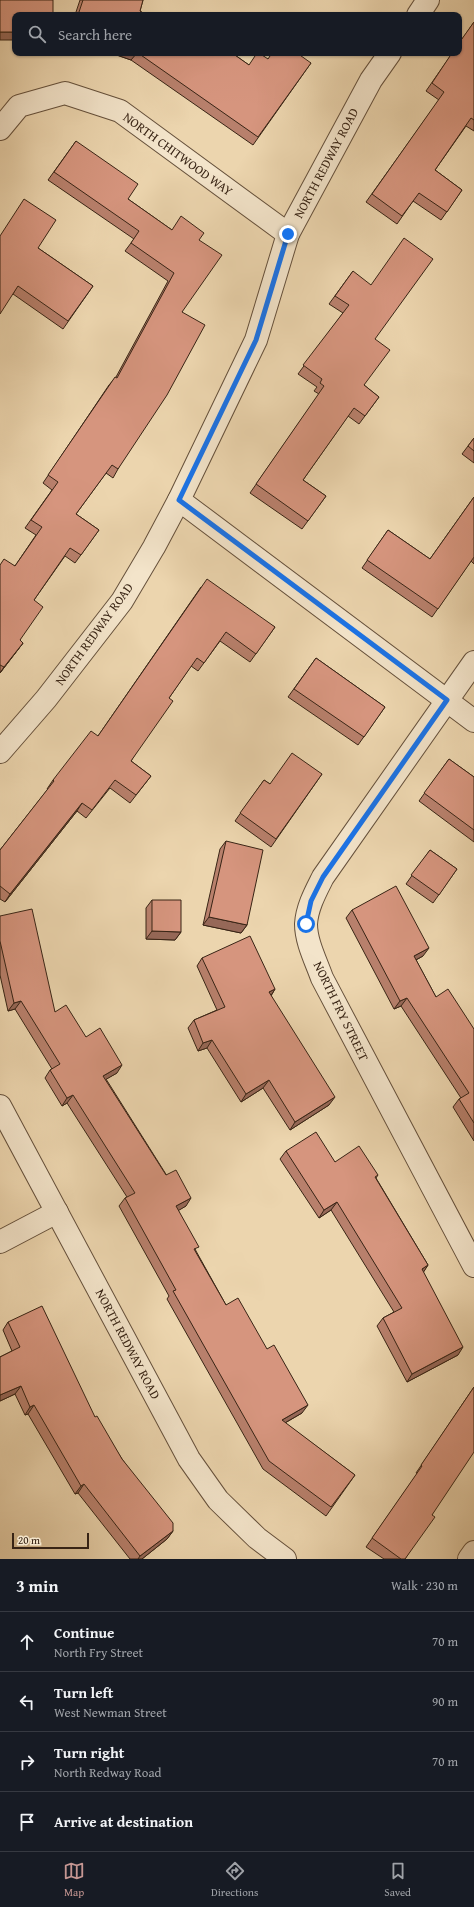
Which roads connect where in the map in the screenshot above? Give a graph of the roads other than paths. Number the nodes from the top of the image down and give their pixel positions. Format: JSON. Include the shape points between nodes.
{"nodes":[{"id":1,"x":428,"y":0,"type":"edge"},
{"id":2,"x":420,"y":12,"type":"edge"},
{"id":3,"x":388,"y":56,"type":"edge"},
{"id":4,"x":0,"y":129,"type":"edge"},
{"id":5,"x":288,"y":234,"type":"junction"},
{"id":6,"x":179,"y":500,"type":"junction"},
{"id":7,"x":474,"y":662,"type":"edge"},
{"id":8,"x":447,"y":700,"type":"junction"},
{"id":9,"x":474,"y":721,"type":"edge"},
{"id":10,"x":0,"y":752,"type":"edge"},
{"id":11,"x":0,"y":1106,"type":"edge"},
{"id":12,"x":57,"y":1212,"type":"junction"},
{"id":13,"x":0,"y":1242,"type":"edge"},
{"id":14,"x":474,"y":1266,"type":"edge"},
{"id":15,"x":474,"y":1552,"type":"edge"},
{"id":16,"x":285,"y":1559,"type":"edge"},
{"id":17,"x":469,"y":1559,"type":"edge"}],
"edges":[{"from":1,"to":2,"type":"street"},
{"from":3,"to":5,"type":"street","name":"NORTH REDWAY ROAD","via":[[371,80]]},
{"from":4,"to":5,"type":"street","name":"NORTH CHITWOOD WAY","via":[[19,106],[64,93],[120,111]]},
{"from":5,"to":6,"type":"street","name":"NORTH REDWAY ROAD","via":[[256,340]]},
{"from":6,"to":8,"type":"street"},
{"from":6,"to":10,"type":"street","name":"NORTH REDWAY ROAD","via":[[122,601],[46,699]]},
{"from":7,"to":8,"type":"street","name":"NORTH FRY STREET"},
{"from":8,"to":9,"type":"street"},
{"from":8,"to":14,"type":"street","name":"NORTH FRY STREET","via":[[323,877],[311,901],[306,924],[311,949],[322,978]]},
{"from":11,"to":12,"type":"street","name":"NORTH REDWAY ROAD"},
{"from":12,"to":13,"type":"street"},
{"from":12,"to":16,"type":"street","name":"NORTH REDWAY ROAD","via":[[189,1460],[218,1500],[257,1538]]},
{"from":15,"to":17,"type":"street"}]}
